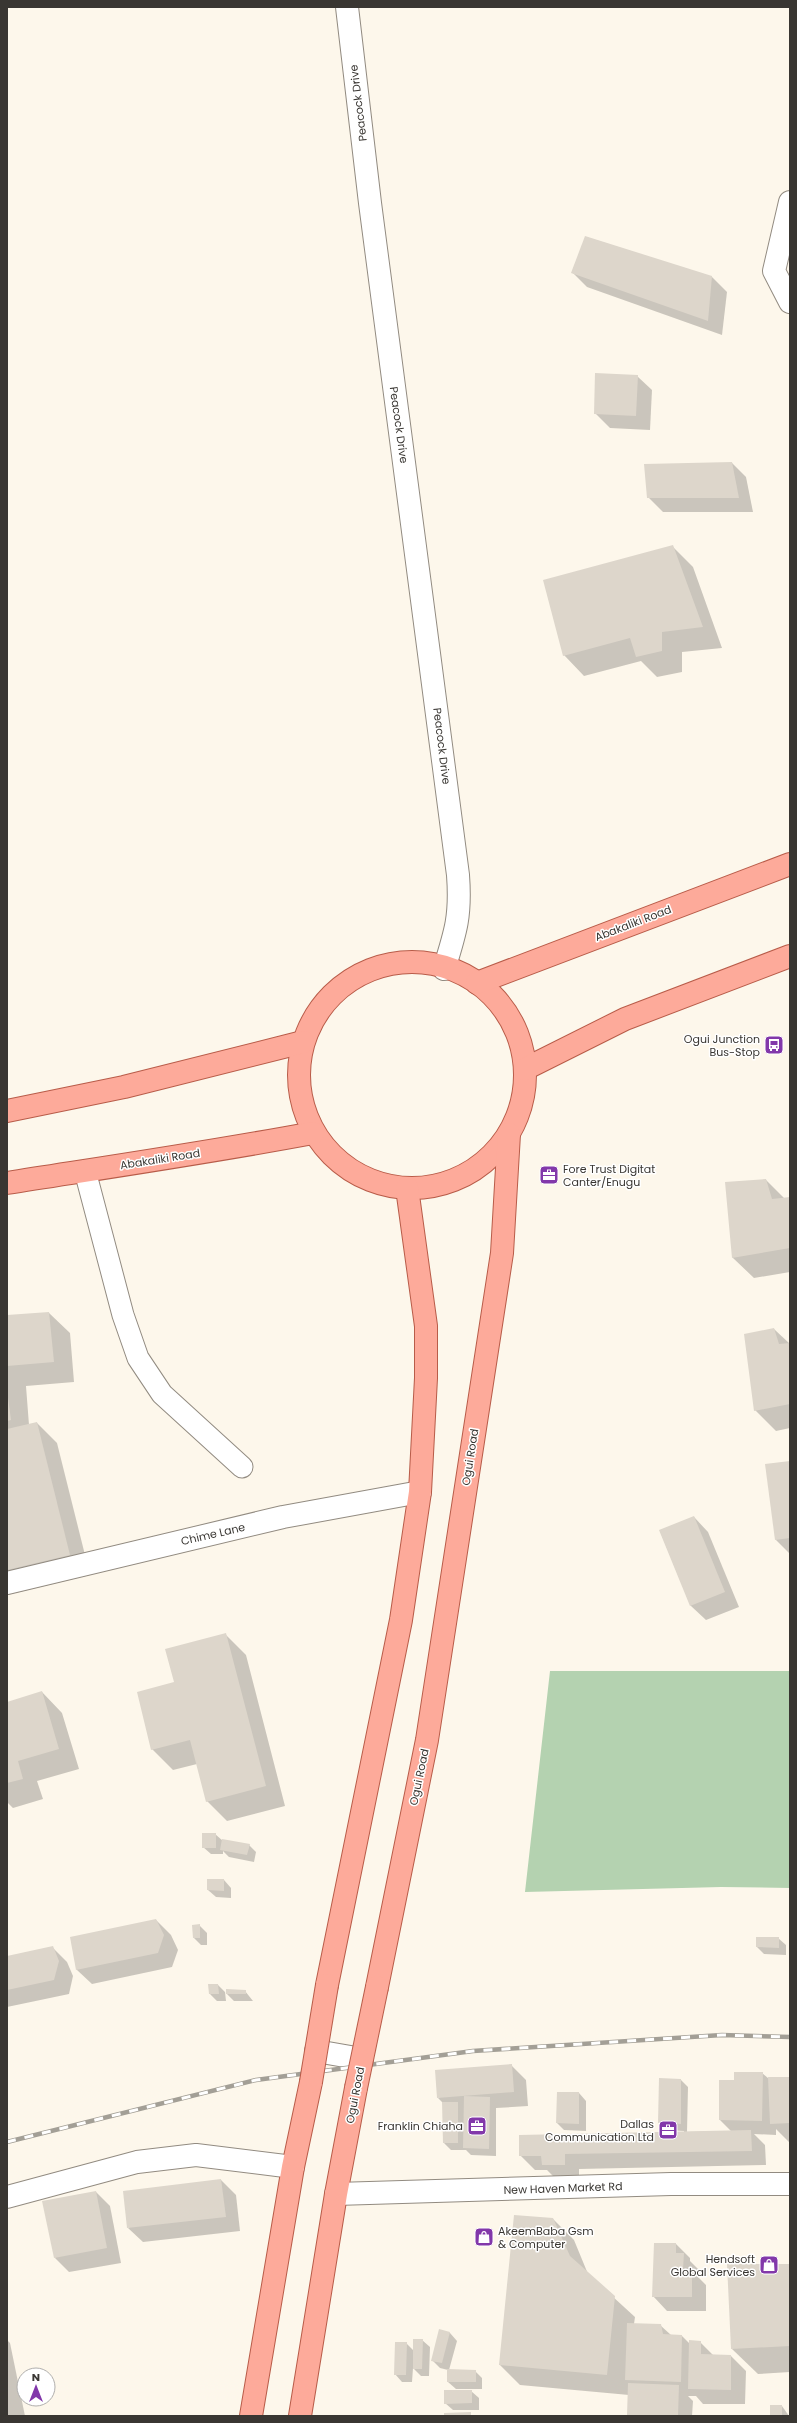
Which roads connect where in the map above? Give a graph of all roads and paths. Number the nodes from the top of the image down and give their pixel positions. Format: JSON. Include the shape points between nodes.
{"nodes":[{"id":1,"x":347,"y":7,"type":"edge"},
{"id":2,"x":790,"y":202,"type":"edge"},
{"id":3,"x":790,"y":302,"type":"edge"},
{"id":4,"x":790,"y":864,"type":"edge"},
{"id":5,"x":790,"y":956,"type":"edge"},
{"id":6,"x":444,"y":969,"type":"junction"},
{"id":7,"x":477,"y":983,"type":"junction"},
{"id":8,"x":303,"y":1042,"type":"junction"},
{"id":9,"x":525,"y":1069,"type":"junction"},
{"id":10,"x":7,"y":1111,"type":"edge"},
{"id":11,"x":313,"y":1132,"type":"junction"},
{"id":12,"x":509,"y":1134,"type":"junction"},
{"id":13,"x":85,"y":1171,"type":"junction"},
{"id":14,"x":7,"y":1184,"type":"edge"},
{"id":15,"x":407,"y":1188,"type":"junction"},
{"id":16,"x":242,"y":1467,"type":"dead end"},
{"id":17,"x":420,"y":1492,"type":"junction"},
{"id":18,"x":7,"y":1583,"type":"edge"},
{"id":19,"x":316,"y":2051,"type":"junction"},
{"id":20,"x":362,"y":2059,"type":"junction"},
{"id":21,"x":293,"y":2167,"type":"junction"},
{"id":22,"x":790,"y":2184,"type":"edge"},
{"id":23,"x":336,"y":2194,"type":"junction"},
{"id":24,"x":7,"y":2198,"type":"edge"},
{"id":25,"x":251,"y":2416,"type":"edge"},
{"id":26,"x":300,"y":2416,"type":"edge"}],
"edges":[{"from":1,"to":6,"type":"street","name":"Peacock Drive","via":[[370,203],[454,842],[460,905],[457,926]]},
{"from":2,"to":3,"type":"street","via":[[774,271]]},
{"from":4,"to":7,"type":"main road","name":"Abakaliki Road"},
{"from":5,"to":9,"type":"main road","via":[[625,1019]]},
{"from":6,"to":7,"type":"main road"},
{"from":6,"to":8,"type":"main road","via":[[432,964],[405,962],[378,967],[353,978],[331,996],[314,1017]]},
{"from":7,"to":9,"type":"main road","via":[[502,1007],[518,1036]]},
{"from":8,"to":10,"type":"main road","via":[[124,1087]]},
{"from":8,"to":11,"type":"main road","via":[[298,1073],[302,1104]]},
{"from":9,"to":12,"type":"main road","via":[[524,1091]]},
{"from":11,"to":13,"type":"main road","name":"Abakaliki Road","via":[[221,1150]]},
{"from":11,"to":15,"type":"main road","via":[[331,1155],[353,1172],[379,1184]]},
{"from":12,"to":15,"type":"main road","via":[[494,1153],[476,1168],[455,1180]]},
{"from":12,"to":20,"type":"main road","name":"Ogui Road","bridge":true,"via":[[502,1253],[427,1740]]},
{"from":13,"to":14,"type":"main road","name":"Abakaliki Road"},
{"from":13,"to":16,"type":"lane","via":[[123,1315],[138,1358],[162,1394]]},
{"from":15,"to":17,"type":"main road","via":[[426,1326]]},
{"from":17,"to":18,"type":"street","name":"Chime Lane","via":[[283,1517]]},
{"from":17,"to":19,"type":"main road","bridge":true,"via":[[401,1620]]},
{"from":19,"to":20,"type":"street"},
{"from":19,"to":21,"type":"main road","bridge":true},
{"from":20,"to":23,"type":"main road","name":"Ogui Road","bridge":true},
{"from":21,"to":24,"type":"street","via":[[196,2155],[137,2162]]},
{"from":21,"to":25,"type":"main road"},
{"from":22,"to":23,"type":"street","name":"New Haven Market Rd","via":[[671,2184]]},
{"from":23,"to":26,"type":"main road","name":"Ogui Road"}]}
